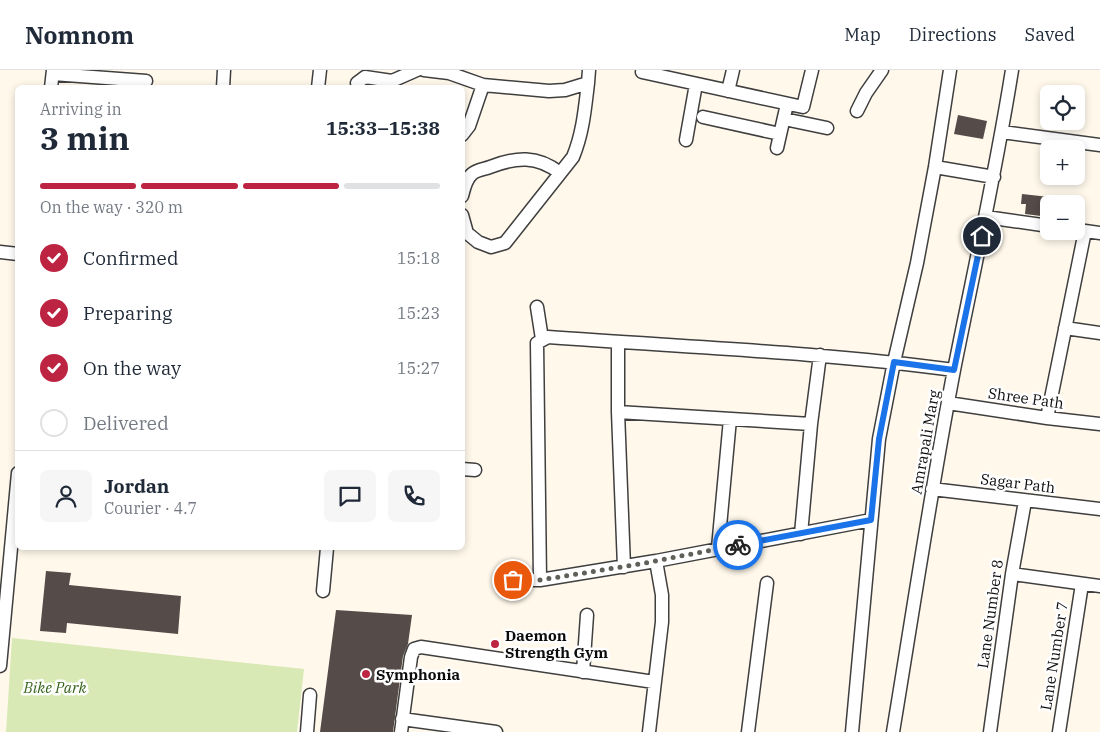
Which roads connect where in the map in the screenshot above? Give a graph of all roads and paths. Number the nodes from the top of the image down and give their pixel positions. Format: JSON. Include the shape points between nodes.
{"nodes":[{"id":1,"x":224,"y":70,"type":"edge"},
{"id":2,"x":320,"y":70,"type":"edge"},
{"id":3,"x":416,"y":70,"type":"edge"},
{"id":4,"x":424,"y":70,"type":"edge"},
{"id":5,"x":589,"y":70,"type":"edge"},
{"id":6,"x":733,"y":70,"type":"edge"},
{"id":7,"x":812,"y":70,"type":"edge"},
{"id":8,"x":882,"y":70,"type":"edge"},
{"id":9,"x":950,"y":70,"type":"edge"},
{"id":10,"x":1012,"y":70,"type":"edge"},
{"id":11,"x":53,"y":72,"type":"edge"},
{"id":12,"x":642,"y":72,"type":"dead end"},
{"id":13,"x":399,"y":74,"type":"edge"},
{"id":14,"x":146,"y":80,"type":"edge"},
{"id":15,"x":357,"y":83,"type":"dead end"},
{"id":16,"x":588,"y":83,"type":"junction"},
{"id":17,"x":696,"y":84,"type":"junction"},
{"id":18,"x":51,"y":85,"type":"edge"},
{"id":19,"x":222,"y":85,"type":"edge"},
{"id":20,"x":318,"y":85,"type":"edge"},
{"id":21,"x":483,"y":85,"type":"junction"},
{"id":22,"x":728,"y":91,"type":"junction"},
{"id":23,"x":787,"y":104,"type":"junction"},
{"id":24,"x":856,"y":111,"type":"dead end"},
{"id":25,"x":703,"y":117,"type":"dead end"},
{"id":26,"x":784,"y":119,"type":"junction"},
{"id":27,"x":827,"y":128,"type":"dead end"},
{"id":28,"x":465,"y":131,"type":"edge"},
{"id":29,"x":1002,"y":132,"type":"junction"},
{"id":30,"x":780,"y":134,"type":"junction"},
{"id":31,"x":686,"y":140,"type":"dead end"},
{"id":32,"x":1100,"y":145,"type":"edge"},
{"id":33,"x":777,"y":148,"type":"dead end"},
{"id":34,"x":936,"y":167,"type":"junction"},
{"id":35,"x":560,"y":173,"type":"junction"},
{"id":36,"x":994,"y":178,"type":"junction"},
{"id":37,"x":465,"y":186,"type":"edge"},
{"id":38,"x":986,"y":217,"type":"junction"},
{"id":39,"x":1040,"y":225,"type":"edge"},
{"id":40,"x":465,"y":226,"type":"edge"},
{"id":41,"x":1085,"y":231,"type":"edge"},
{"id":42,"x":1100,"y":233,"type":"edge"},
{"id":43,"x":1078,"y":240,"type":"edge"},
{"id":44,"x":0,"y":252,"type":"edge"},
{"id":45,"x":15,"y":254,"type":"edge"},
{"id":46,"x":537,"y":307,"type":"dead end"},
{"id":47,"x":1065,"y":328,"type":"junction"},
{"id":48,"x":1100,"y":333,"type":"edge"},
{"id":49,"x":542,"y":339,"type":"junction"},
{"id":50,"x":618,"y":342,"type":"junction"},
{"id":51,"x":820,"y":355,"type":"junction"},
{"id":52,"x":894,"y":362,"type":"junction"},
{"id":53,"x":954,"y":370,"type":"junction"},
{"id":54,"x":948,"y":403,"type":"junction"},
{"id":55,"x":618,"y":412,"type":"junction"},
{"id":56,"x":1047,"y":418,"type":"junction"},
{"id":57,"x":730,"y":419,"type":"junction"},
{"id":58,"x":811,"y":424,"type":"junction"},
{"id":59,"x":1100,"y":424,"type":"edge"},
{"id":60,"x":932,"y":489,"type":"junction"},
{"id":61,"x":1025,"y":501,"type":"junction"},
{"id":62,"x":15,"y":505,"type":"edge"},
{"id":63,"x":1100,"y":509,"type":"edge"},
{"id":64,"x":871,"y":520,"type":"junction"},
{"id":65,"x":801,"y":534,"type":"junction"},
{"id":66,"x":718,"y":548,"type":"junction"},
{"id":67,"x":327,"y":550,"type":"edge"},
{"id":68,"x":656,"y":561,"type":"junction"},
{"id":69,"x":624,"y":567,"type":"junction"},
{"id":70,"x":1012,"y":574,"type":"junction"},
{"id":71,"x":500,"y":580,"type":"dead end"},
{"id":72,"x":540,"y":580,"type":"junction"},
{"id":73,"x":767,"y":583,"type":"dead end"},
{"id":74,"x":1082,"y":584,"type":"junction"},
{"id":75,"x":1100,"y":586,"type":"edge"},
{"id":76,"x":323,"y":591,"type":"dead end"},
{"id":77,"x":587,"y":615,"type":"dead end"},
{"id":78,"x":0,"y":666,"type":"edge"},
{"id":79,"x":583,"y":672,"type":"junction"},
{"id":80,"x":654,"y":682,"type":"junction"},
{"id":81,"x":310,"y":695,"type":"dead end"},
{"id":82,"x":402,"y":719,"type":"junction"},
{"id":83,"x":307,"y":732,"type":"edge"},
{"id":84,"x":401,"y":732,"type":"edge"},
{"id":85,"x":496,"y":732,"type":"edge"},
{"id":86,"x":649,"y":732,"type":"edge"},
{"id":87,"x":748,"y":732,"type":"edge"},
{"id":88,"x":852,"y":732,"type":"edge"},
{"id":89,"x":893,"y":732,"type":"edge"},
{"id":90,"x":990,"y":732,"type":"edge"},
{"id":91,"x":1059,"y":732,"type":"edge"}],
"edges":[{"from":1,"to":19,"type":"street"},
{"from":2,"to":20,"type":"street"},
{"from":3,"to":13,"type":"street"},
{"from":4,"to":21,"type":"street","via":[[449,73]]},
{"from":5,"to":16,"type":"street"},
{"from":6,"to":22,"type":"street"},
{"from":7,"to":23,"type":"street","via":[[803,107]]},
{"from":8,"to":24,"type":"street"},
{"from":9,"to":34,"type":"street"},
{"from":10,"to":29,"type":"street","name":"Amrapali Marg"},
{"from":11,"to":14,"type":"street"},
{"from":11,"to":18,"type":"street"},
{"from":12,"to":17,"type":"street"},
{"from":13,"to":15,"type":"street","via":[[392,81],[365,77]]},
{"from":16,"to":21,"type":"street","via":[[549,91]]},
{"from":16,"to":35,"type":"street","via":[[578,144],[573,157]]},
{"from":17,"to":22,"type":"street"},
{"from":17,"to":31,"type":"street"},
{"from":21,"to":28,"type":"street"},
{"from":22,"to":23,"type":"street"},
{"from":23,"to":26,"type":"street"},
{"from":25,"to":30,"type":"street"},
{"from":26,"to":27,"type":"street"},
{"from":26,"to":30,"type":"street"},
{"from":29,"to":32,"type":"street"},
{"from":29,"to":36,"type":"street","name":"Amrapali Marg"},
{"from":30,"to":33,"type":"street"},
{"from":34,"to":36,"type":"street"},
{"from":34,"to":52,"type":"street"},
{"from":35,"to":37,"type":"street","via":[[535,159],[504,162],[472,173]]},
{"from":35,"to":40,"type":"street","via":[[505,243],[491,247],[478,242],[467,233]]},
{"from":36,"to":38,"type":"street","name":"Amrapali Marg"},
{"from":38,"to":39,"type":"street"},
{"from":38,"to":53,"type":"street","name":"Amrapali Marg"},
{"from":41,"to":42,"type":"street"},
{"from":43,"to":47,"type":"street"},
{"from":44,"to":45,"type":"street"},
{"from":46,"to":49,"type":"street"},
{"from":47,"to":48,"type":"street"},
{"from":47,"to":56,"type":"street"},
{"from":49,"to":50,"type":"street"},
{"from":49,"to":72,"type":"street","via":[[537,343]]},
{"from":50,"to":51,"type":"street"},
{"from":50,"to":55,"type":"street"},
{"from":51,"to":52,"type":"street"},
{"from":51,"to":58,"type":"street"},
{"from":52,"to":53,"type":"street"},
{"from":52,"to":64,"type":"street","via":[[879,439]]},
{"from":53,"to":54,"type":"street","name":"Amrapali Marg"},
{"from":54,"to":56,"type":"street","name":"Shree Path"},
{"from":54,"to":60,"type":"street","name":"Amrapali Marg"},
{"from":55,"to":57,"type":"street"},
{"from":55,"to":69,"type":"street"},
{"from":56,"to":59,"type":"street","name":"Shree Path"},
{"from":57,"to":58,"type":"street"},
{"from":57,"to":66,"type":"street"},
{"from":58,"to":65,"type":"street"},
{"from":60,"to":61,"type":"street","name":"Sagar Path"},
{"from":60,"to":89,"type":"street","name":"Amrapali Marg"},
{"from":61,"to":63,"type":"street","name":"Sagar Path"},
{"from":61,"to":70,"type":"street","name":"Lane Number 8"},
{"from":62,"to":78,"type":"street"},
{"from":64,"to":65,"type":"street"},
{"from":64,"to":88,"type":"street"},
{"from":65,"to":66,"type":"street"},
{"from":66,"to":68,"type":"street"},
{"from":67,"to":76,"type":"street"},
{"from":68,"to":69,"type":"street"},
{"from":68,"to":80,"type":"street","via":[[662,595],[662,622]]},
{"from":69,"to":72,"type":"street"},
{"from":70,"to":74,"type":"street"},
{"from":70,"to":90,"type":"street","name":"Lane Number 8"},
{"from":71,"to":72,"type":"street"},
{"from":73,"to":87,"type":"street"},
{"from":74,"to":75,"type":"street"},
{"from":74,"to":91,"type":"street","name":"Lane Number 7"},
{"from":77,"to":79,"type":"street"},
{"from":79,"to":80,"type":"street"},
{"from":79,"to":82,"type":"street","via":[[421,647],[414,649],[411,657]]},
{"from":80,"to":86,"type":"street"},
{"from":81,"to":83,"type":"street"},
{"from":82,"to":84,"type":"street"},
{"from":82,"to":85,"type":"street"}]}
